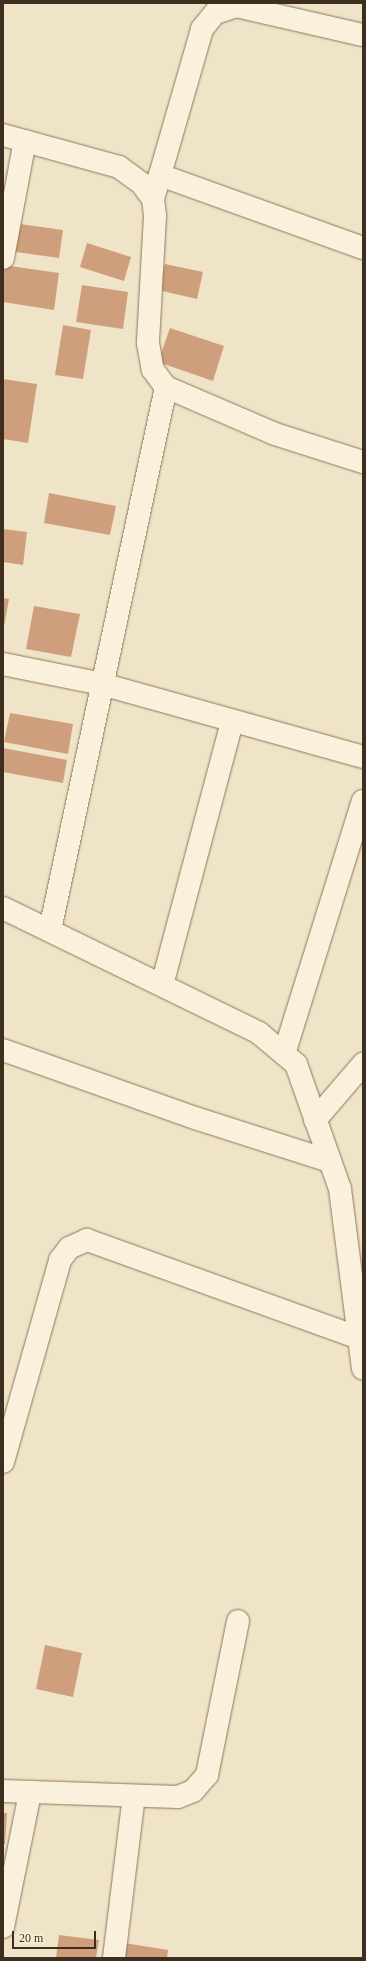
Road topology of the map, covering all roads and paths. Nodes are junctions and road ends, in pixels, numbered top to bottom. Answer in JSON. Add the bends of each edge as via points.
{"nodes":[{"id":1,"x":260,"y":7,"type":"edge"},
{"id":2,"x":363,"y":35,"type":"edge"},
{"id":3,"x":3,"y":135,"type":"edge"},
{"id":4,"x":25,"y":141,"type":"junction"},
{"id":5,"x":160,"y":175,"type":"junction"},
{"id":6,"x":153,"y":198,"type":"junction"},
{"id":7,"x":6,"y":220,"type":"edge"},
{"id":8,"x":363,"y":248,"type":"edge"},
{"id":9,"x":3,"y":258,"type":"edge"},
{"id":10,"x":166,"y":387,"type":"junction"},
{"id":11,"x":363,"y":462,"type":"edge"},
{"id":12,"x":3,"y":664,"type":"edge"},
{"id":13,"x":102,"y":684,"type":"junction"},
{"id":14,"x":232,"y":721,"type":"junction"},
{"id":15,"x":363,"y":757,"type":"edge"},
{"id":16,"x":363,"y":801,"type":"edge"},
{"id":17,"x":3,"y":908,"type":"edge"},
{"id":18,"x":50,"y":930,"type":"junction"},
{"id":19,"x":162,"y":985,"type":"junction"},
{"id":20,"x":3,"y":1050,"type":"edge"},
{"id":21,"x":284,"y":1054,"type":"junction"},
{"id":22,"x":363,"y":1064,"type":"edge"},
{"id":23,"x":315,"y":1120,"type":"junction"},
{"id":24,"x":330,"y":1161,"type":"junction"},
{"id":25,"x":359,"y":1338,"type":"junction"},
{"id":26,"x":363,"y":1369,"type":"edge"},
{"id":27,"x":5,"y":1449,"type":"edge"},
{"id":28,"x":238,"y":1621,"type":"dead end"},
{"id":29,"x":3,"y":1791,"type":"edge"},
{"id":30,"x":30,"y":1793,"type":"junction"},
{"id":31,"x":134,"y":1796,"type":"junction"},
{"id":32,"x":3,"y":1927,"type":"edge"},
{"id":33,"x":114,"y":1958,"type":"edge"}],
"edges":[{"from":1,"to":2,"type":"street"},
{"from":1,"to":5,"type":"street","via":[[236,6],[215,13],[202,29]]},
{"from":3,"to":4,"type":"street"},
{"from":4,"to":6,"type":"street","via":[[119,167],[141,183]]},
{"from":4,"to":7,"type":"street"},
{"from":5,"to":6,"type":"street"},
{"from":5,"to":8,"type":"street"},
{"from":6,"to":10,"type":"street","via":[[155,216],[148,343],[153,370]]},
{"from":7,"to":9,"type":"street"},
{"from":10,"to":11,"type":"street","via":[[274,434]]},
{"from":10,"to":13,"type":"street"},
{"from":12,"to":13,"type":"street"},
{"from":13,"to":14,"type":"street"},
{"from":13,"to":18,"type":"street"},
{"from":14,"to":15,"type":"street"},
{"from":14,"to":19,"type":"street"},
{"from":16,"to":21,"type":"street"},
{"from":17,"to":18,"type":"street"},
{"from":18,"to":19,"type":"street"},
{"from":19,"to":21,"type":"street","via":[[260,1033]]},
{"from":20,"to":24,"type":"street","via":[[194,1118]]},
{"from":21,"to":23,"type":"street","via":[[296,1064]]},
{"from":22,"to":23,"type":"street"},
{"from":23,"to":24,"type":"street"},
{"from":24,"to":25,"type":"street","via":[[340,1189]]},
{"from":25,"to":26,"type":"street"},
{"from":25,"to":27,"type":"street","via":[[87,1240],[69,1248],[60,1260]]},
{"from":28,"to":31,"type":"street","via":[[207,1775],[193,1791],[178,1797]]},
{"from":29,"to":30,"type":"street"},
{"from":30,"to":31,"type":"street"},
{"from":30,"to":32,"type":"street"},
{"from":31,"to":33,"type":"street"}]}
